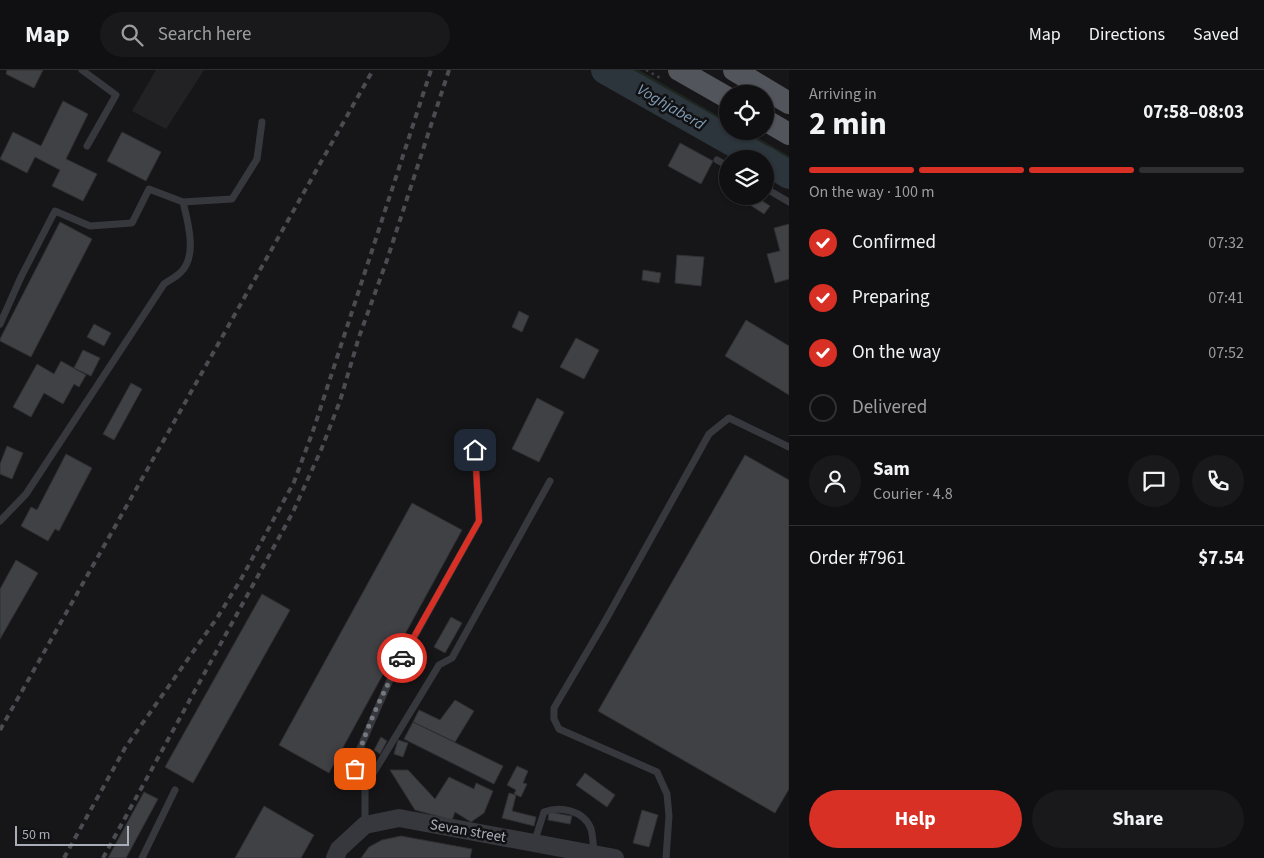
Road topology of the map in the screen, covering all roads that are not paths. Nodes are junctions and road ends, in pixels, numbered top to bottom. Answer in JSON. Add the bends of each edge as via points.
{"nodes":[{"id":1,"x":82,"y":70,"type":"edge"},
{"id":2,"x":679,"y":70,"type":"edge"},
{"id":3,"x":734,"y":70,"type":"edge"},
{"id":4,"x":719,"y":93,"type":"edge"},
{"id":5,"x":789,"y":103,"type":"edge"},
{"id":6,"x":262,"y":122,"type":"dead end"},
{"id":7,"x":774,"y":125,"type":"edge"},
{"id":8,"x":789,"y":134,"type":"edge"},
{"id":9,"x":87,"y":146,"type":"dead end"},
{"id":10,"x":774,"y":193,"type":"edge"},
{"id":11,"x":183,"y":202,"type":"junction"},
{"id":12,"x":789,"y":202,"type":"edge"},
{"id":13,"x":0,"y":324,"type":"edge"},
{"id":14,"x":789,"y":447,"type":"edge"},
{"id":15,"x":475,"y":450,"type":"dead end"},
{"id":16,"x":550,"y":481,"type":"dead end"},
{"id":17,"x":0,"y":521,"type":"edge"},
{"id":18,"x":366,"y":787,"type":"junction"},
{"id":19,"x":175,"y":790,"type":"dead end"},
{"id":20,"x":365,"y":825,"type":"junction"},
{"id":21,"x":534,"y":843,"type":"junction"},
{"id":22,"x":594,"y":854,"type":"junction"},
{"id":23,"x":142,"y":858,"type":"edge"},
{"id":24,"x":334,"y":858,"type":"edge"},
{"id":25,"x":615,"y":858,"type":"edge"},
{"id":26,"x":666,"y":858,"type":"edge"}],
"edges":[{"from":1,"to":9,"type":"lane","via":[[116,95]]},
{"from":2,"to":4,"type":"main road"},
{"from":3,"to":5,"type":"main road"},
{"from":6,"to":11,"type":"lane","via":[[258,159],[232,199]]},
{"from":7,"to":8,"type":"main road"},
{"from":10,"to":12,"type":"lane"},
{"from":11,"to":13,"type":"lane","via":[[150,189],[132,223],[90,226],[55,210]]},
{"from":11,"to":17,"type":"lane","via":[[190,232],[190,254],[182,272],[164,284],[26,494]]},
{"from":14,"to":26,"type":"lane","via":[[729,418],[710,434],[554,708],[554,719],[559,729],[657,772],[667,794]]},
{"from":15,"to":18,"type":"lane","via":[[479,521],[389,682],[358,753],[355,769]]},
{"from":16,"to":18,"type":"lane","via":[[452,658],[439,665]]},
{"from":18,"to":20,"type":"lane"},
{"from":19,"to":23,"type":"lane"},
{"from":20,"to":21,"type":"street","name":"Sevan street","via":[[399,818]]},
{"from":20,"to":24,"type":"street"},
{"from":21,"to":22,"type":"street","name":"Sevan street"},
{"from":21,"to":22,"type":"lane","via":[[544,812],[559,808],[571,810],[591,829]]},
{"from":22,"to":25,"type":"street","name":"Sevan street"}]}
